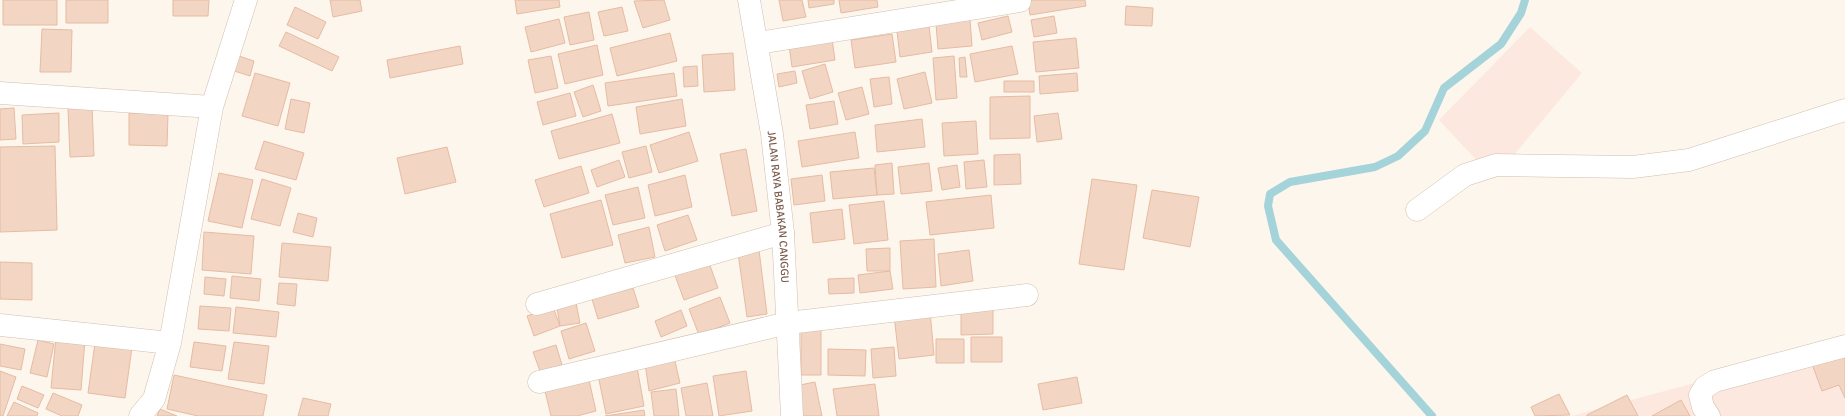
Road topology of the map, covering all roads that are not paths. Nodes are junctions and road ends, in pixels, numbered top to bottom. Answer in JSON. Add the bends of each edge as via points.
{"nodes":[{"id":1,"x":246,"y":0,"type":"edge"},
{"id":2,"x":749,"y":0,"type":"edge"},
{"id":3,"x":1020,"y":1,"type":"dead end"},
{"id":4,"x":758,"y":43,"type":"junction"},
{"id":5,"x":0,"y":93,"type":"edge"},
{"id":6,"x":212,"y":107,"type":"junction"},
{"id":7,"x":1845,"y":110,"type":"edge"},
{"id":8,"x":1417,"y":210,"type":"dead end"},
{"id":9,"x":784,"y":233,"type":"junction"},
{"id":10,"x":1027,"y":295,"type":"dead end"},
{"id":11,"x":537,"y":304,"type":"dead end"},
{"id":12,"x":788,"y":323,"type":"junction"},
{"id":13,"x":0,"y":325,"type":"edge"},
{"id":14,"x":170,"y":343,"type":"junction"},
{"id":15,"x":1845,"y":346,"type":"edge"},
{"id":16,"x":539,"y":382,"type":"dead end"},
{"id":17,"x":140,"y":416,"type":"edge"},
{"id":18,"x":792,"y":416,"type":"edge"},
{"id":19,"x":1709,"y":416,"type":"edge"}],
"edges":[{"from":1,"to":6,"type":"street"},
{"from":2,"to":4,"type":"street","name":"JALAN RAYA BABAKAN CANGGU"},
{"from":3,"to":4,"type":"street"},
{"from":4,"to":9,"type":"street","name":"JALAN RAYA BABAKAN CANGGU"},
{"from":5,"to":6,"type":"street"},
{"from":6,"to":14,"type":"street"},
{"from":7,"to":8,"type":"street","via":[[1689,160],[1633,166],[1496,165],[1465,175]]},
{"from":9,"to":11,"type":"street"},
{"from":9,"to":12,"type":"street","name":"JALAN RAYA BABAKAN CANGGU"},
{"from":10,"to":12,"type":"street"},
{"from":12,"to":16,"type":"street"},
{"from":12,"to":18,"type":"street","name":"JALAN RAYA BABAKAN CANGGU"},
{"from":13,"to":14,"type":"street"},
{"from":14,"to":17,"type":"street","via":[[154,399]]},
{"from":15,"to":19,"type":"street","via":[[1715,381],[1705,387],[1700,395]]}]}
